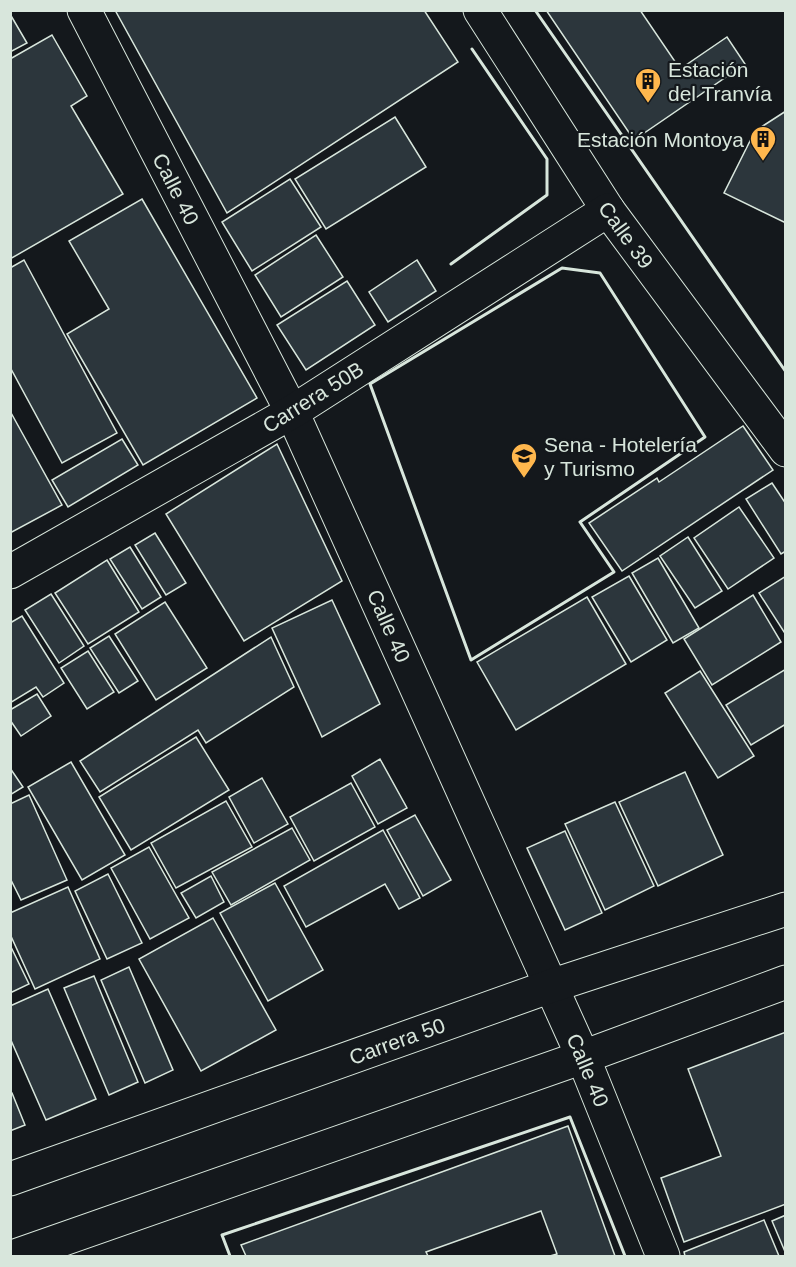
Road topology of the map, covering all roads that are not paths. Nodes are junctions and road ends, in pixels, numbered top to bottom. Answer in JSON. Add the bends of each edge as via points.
{"nodes":[{"id":1,"x":84,"y":10,"type":"edge"},
{"id":2,"x":480,"y":10,"type":"edge"},
{"id":3,"x":608,"y":210,"type":"junction"},
{"id":4,"x":292,"y":412,"type":"junction"},
{"id":5,"x":786,"y":450,"type":"edge"},
{"id":6,"x":10,"y":572,"type":"edge"},
{"id":7,"x":786,"y":909,"type":"edge"},
{"id":8,"x":786,"y":982,"type":"edge"},
{"id":9,"x":551,"y":986,"type":"junction"},
{"id":10,"x":583,"y":1057,"type":"junction"},
{"id":11,"x":10,"y":1179,"type":"edge"},
{"id":12,"x":15,"y":1257,"type":"edge"},
{"id":13,"x":663,"y":1257,"type":"edge"}],
"edges":[{"from":1,"to":4,"type":"street","name":"Calle 40"},
{"from":2,"to":3,"type":"street","name":"Calle 39"},
{"from":3,"to":4,"type":"street","name":"Carrera 50B"},
{"from":3,"to":5,"type":"street","name":"Calle 39"},
{"from":4,"to":6,"type":"street","name":"Carrera 50B"},
{"from":4,"to":9,"type":"street","name":"Calle 40"},
{"from":7,"to":9,"type":"street","name":"Carrera 50"},
{"from":8,"to":10,"type":"street"},
{"from":9,"to":10,"type":"street","name":"Calle 40"},
{"from":9,"to":11,"type":"street","name":"Carrera 50"},
{"from":10,"to":12,"type":"street"},
{"from":10,"to":13,"type":"street","name":"Calle 40"}]}
